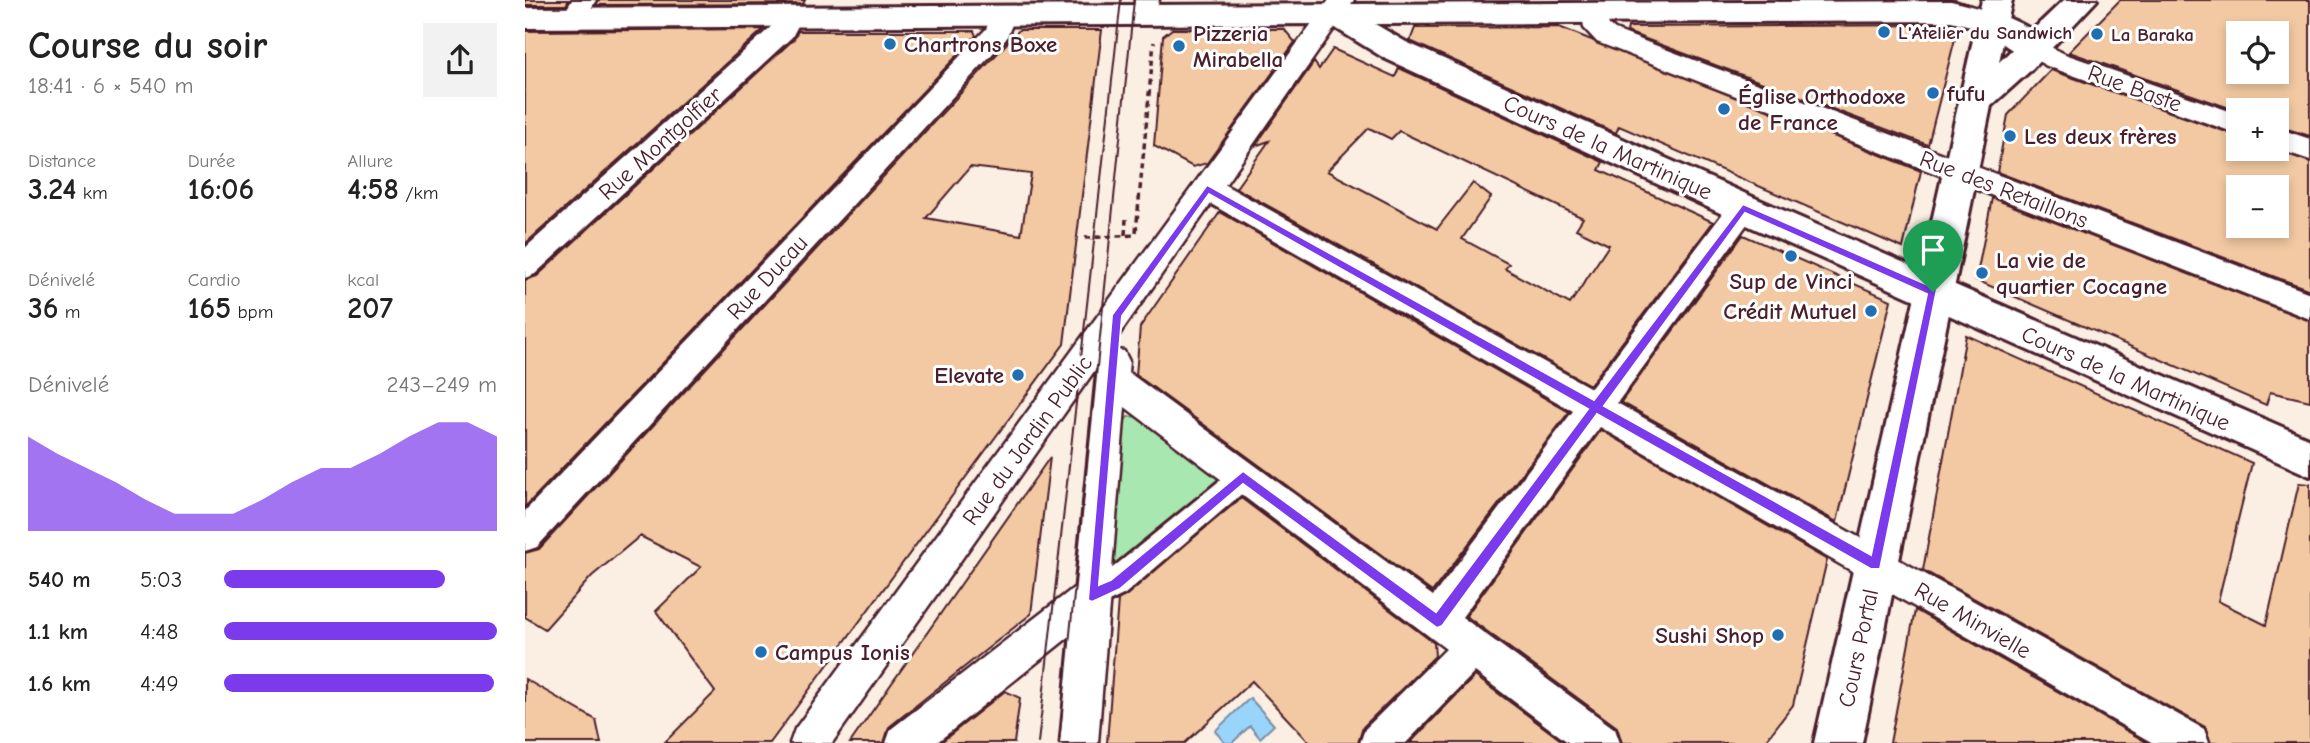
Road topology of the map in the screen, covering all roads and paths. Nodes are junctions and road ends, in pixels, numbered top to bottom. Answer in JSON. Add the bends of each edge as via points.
{"nodes":[{"id":1,"x":2081,"y":0,"type":"edge"},
{"id":2,"x":1338,"y":6,"type":"edge"},
{"id":3,"x":1681,"y":6,"type":"edge"},
{"id":4,"x":579,"y":9,"type":"edge"},
{"id":5,"x":1994,"y":11,"type":"edge"},
{"id":6,"x":1594,"y":12,"type":"junction"},
{"id":7,"x":1004,"y":15,"type":"junction"},
{"id":8,"x":1149,"y":15,"type":"edge"},
{"id":9,"x":791,"y":16,"type":"junction"},
{"id":10,"x":525,"y":18,"type":"edge"},
{"id":11,"x":2033,"y":48,"type":"junction"},
{"id":12,"x":1974,"y":102,"type":"junction"},
{"id":13,"x":2226,"y":120,"type":"edge"},
{"id":14,"x":2289,"y":142,"type":"edge"},
{"id":15,"x":2310,"y":150,"type":"edge"},
{"id":16,"x":1959,"y":172,"type":"junction"},
{"id":17,"x":1207,"y":188,"type":"junction"},
{"id":18,"x":1743,"y":208,"type":"junction"},
{"id":19,"x":1126,"y":219,"type":"dead end"},
{"id":20,"x":1125,"y":235,"type":"junction"},
{"id":21,"x":1136,"y":235,"type":"junction"},
{"id":22,"x":1085,"y":238,"type":"dead end"},
{"id":23,"x":525,"y":266,"type":"edge"},
{"id":24,"x":1144,"y":277,"type":"junction"},
{"id":25,"x":1933,"y":292,"type":"junction"},
{"id":26,"x":2310,"y":306,"type":"edge"},
{"id":27,"x":1117,"y":315,"type":"junction"},
{"id":28,"x":1111,"y":378,"type":"junction"},
{"id":29,"x":1596,"y":407,"type":"junction"},
{"id":30,"x":2310,"y":458,"type":"edge"},
{"id":31,"x":1243,"y":477,"type":"junction"},
{"id":32,"x":525,"y":535,"type":"edge"},
{"id":33,"x":1876,"y":565,"type":"junction"},
{"id":34,"x":1092,"y":596,"type":"junction"},
{"id":35,"x":1437,"y":621,"type":"junction"},
{"id":36,"x":1473,"y":648,"type":"junction"},
{"id":37,"x":809,"y":743,"type":"edge"},
{"id":38,"x":905,"y":743,"type":"edge"},
{"id":39,"x":1079,"y":743,"type":"edge"},
{"id":40,"x":1380,"y":743,"type":"edge"},
{"id":41,"x":1601,"y":743,"type":"edge"},
{"id":42,"x":1838,"y":743,"type":"edge"},
{"id":43,"x":2190,"y":743,"type":"edge"}],
"edges":[{"from":1,"to":11,"type":"street"},
{"from":2,"to":6,"type":"street"},
{"from":2,"to":8,"type":"street"},
{"from":2,"to":17,"type":"street","name":"Rue du Jardin Public"},
{"from":2,"to":18,"type":"street","name":"Cours de la Martinique","via":[[1395,50]]},
{"from":3,"to":5,"type":"street"},
{"from":3,"to":6,"type":"street"},
{"from":4,"to":9,"type":"street"},
{"from":4,"to":10,"type":"street"},
{"from":5,"to":11,"type":"street"},
{"from":5,"to":12,"type":"street","name":"Cours Portal"},
{"from":6,"to":16,"type":"street","name":"Rue des Retaillons","via":[[1597,28],[1606,36]]},
{"from":7,"to":8,"type":"street"},
{"from":7,"to":9,"type":"street"},
{"from":7,"to":32,"type":"street","name":"Rue Ducau","via":[[997,33]]},
{"from":8,"to":21,"type":"path"},
{"from":9,"to":23,"type":"street","name":"Rue Montgolfier","via":[[783,31]]},
{"from":11,"to":12,"type":"street"},
{"from":11,"to":13,"type":"street","name":"Rue Baste"},
{"from":12,"to":16,"type":"street","name":"Cours Portal"},
{"from":14,"to":15,"type":"street"},
{"from":16,"to":25,"type":"street","name":"Cours Portal"},
{"from":16,"to":26,"type":"street","name":"Rue des Retaillons"},
{"from":17,"to":24,"type":"street","name":"Rue du Jardin Public"},
{"from":17,"to":29,"type":"street","name":"Rue Minvielle"},
{"from":18,"to":25,"type":"street","name":"Cours de la Martinique"},
{"from":18,"to":29,"type":"street"},
{"from":19,"to":20,"type":"path"},
{"from":20,"to":21,"type":"path"},
{"from":20,"to":22,"type":"path"},
{"from":21,"to":24,"type":"path","via":[[1132,272]]},
{"from":24,"to":27,"type":"street","name":"Rue du Jardin Public"},
{"from":25,"to":30,"type":"street","name":"Cours de la Martinique"},
{"from":25,"to":33,"type":"street","name":"Cours Portal"},
{"from":27,"to":28,"type":"street"},
{"from":27,"to":37,"type":"street","name":"Rue du Jardin Public"},
{"from":28,"to":31,"type":"street"},
{"from":28,"to":34,"type":"street"},
{"from":29,"to":33,"type":"street","name":"Rue Minvielle"},
{"from":29,"to":35,"type":"street"},
{"from":31,"to":34,"type":"street","via":[[1115,584]]},
{"from":31,"to":35,"type":"street"},
{"from":33,"to":42,"type":"street","name":"Cours Portal"},
{"from":33,"to":43,"type":"street","name":"Rue Minvielle"},
{"from":34,"to":38,"type":"street"},
{"from":34,"to":39,"type":"street"},
{"from":35,"to":36,"type":"street"},
{"from":36,"to":40,"type":"street"},
{"from":36,"to":41,"type":"street"}]}
